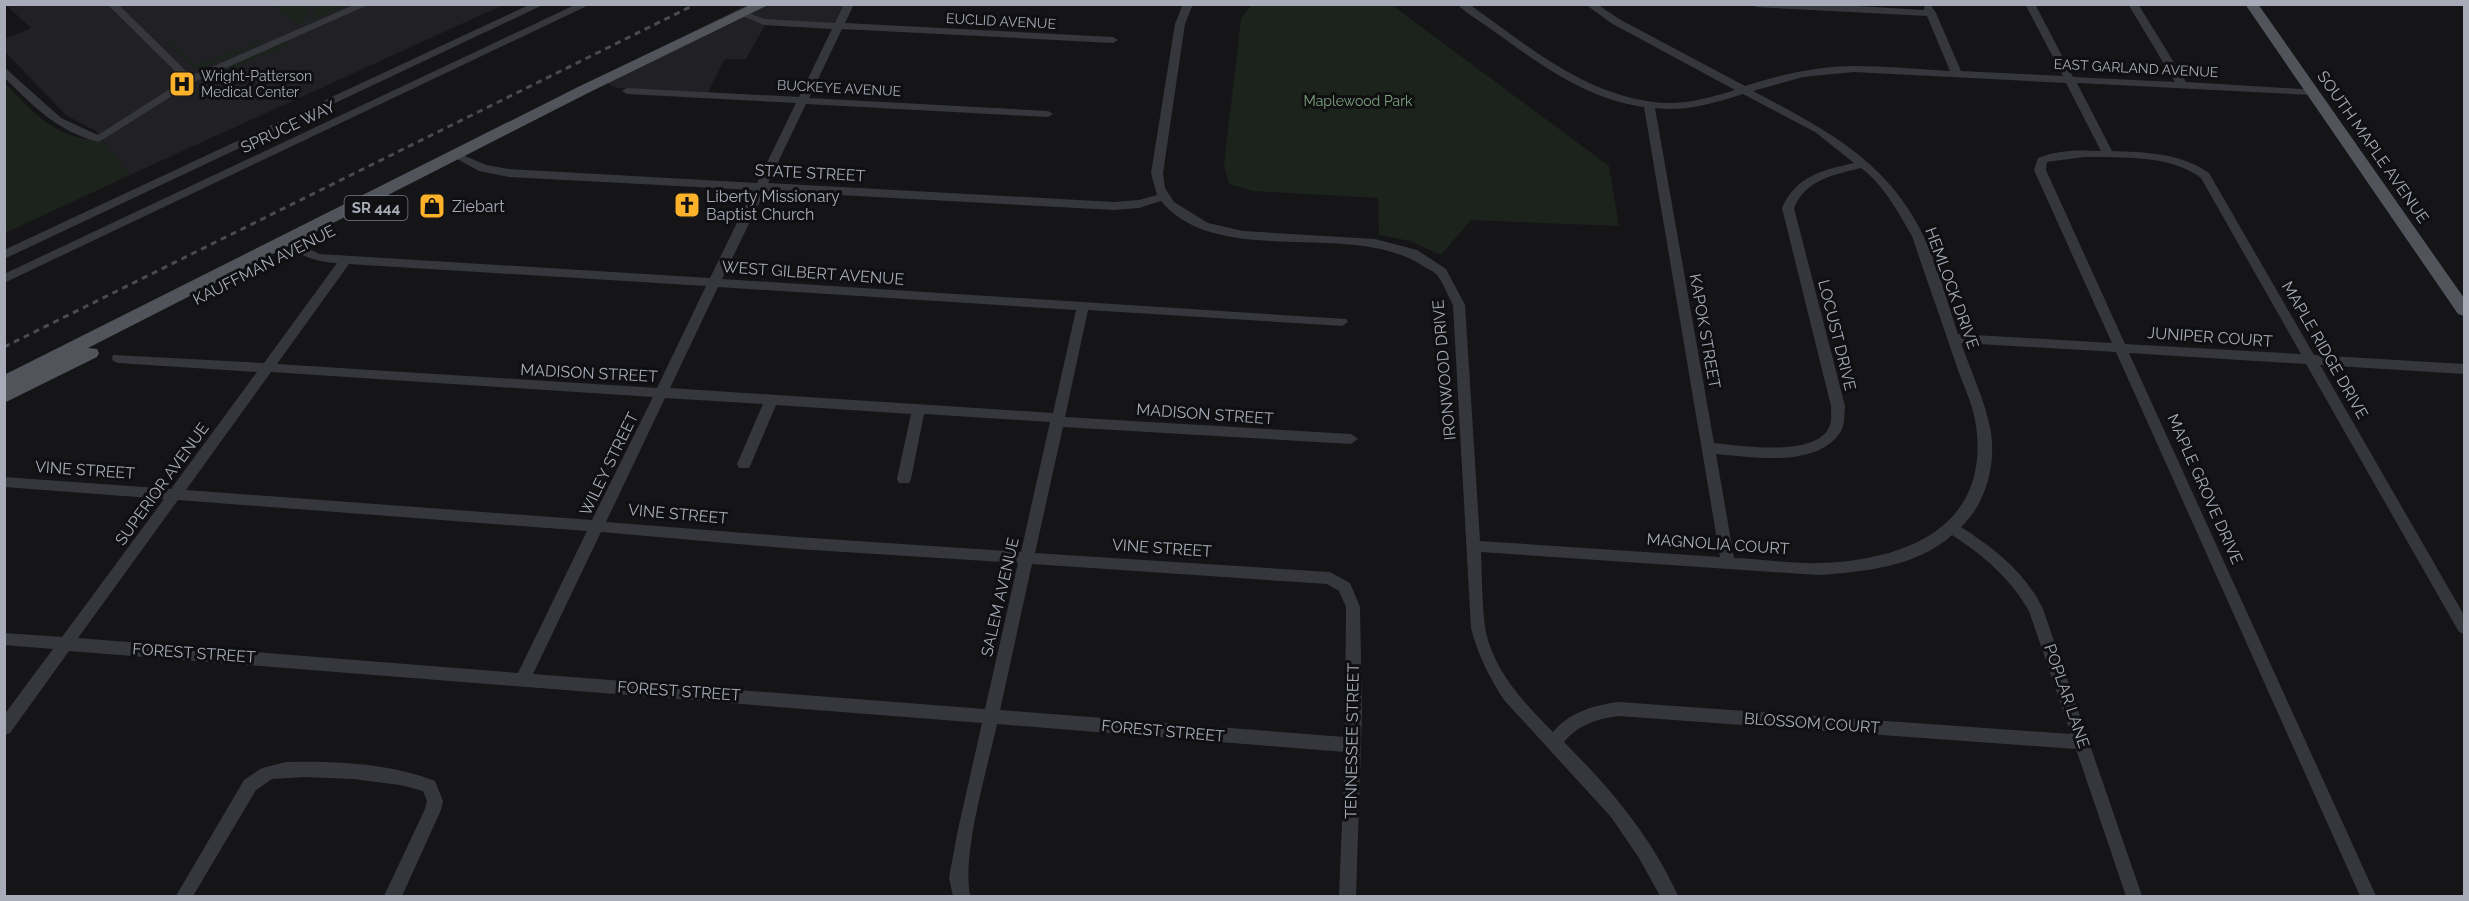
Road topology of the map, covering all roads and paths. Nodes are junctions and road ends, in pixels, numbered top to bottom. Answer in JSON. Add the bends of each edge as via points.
{"nodes":[{"id":1,"x":111,"y":4,"type":"edge"},
{"id":2,"x":365,"y":4,"type":"edge"},
{"id":3,"x":540,"y":4,"type":"edge"},
{"id":4,"x":586,"y":4,"type":"edge"},
{"id":5,"x":764,"y":4,"type":"edge"},
{"id":6,"x":849,"y":4,"type":"edge"},
{"id":7,"x":1188,"y":4,"type":"edge"},
{"id":8,"x":1461,"y":4,"type":"edge"},
{"id":9,"x":1590,"y":4,"type":"edge"},
{"id":10,"x":1756,"y":4,"type":"edge"},
{"id":11,"x":2030,"y":4,"type":"edge"},
{"id":12,"x":2133,"y":4,"type":"edge"},
{"id":13,"x":2251,"y":4,"type":"edge"},
{"id":14,"x":1824,"y":7,"type":"edge"},
{"id":15,"x":1929,"y":9,"type":"edge"},
{"id":16,"x":745,"y":15,"type":"junction"},
{"id":17,"x":839,"y":26,"type":"junction"},
{"id":18,"x":1113,"y":40,"type":"dead end"},
{"id":19,"x":4,"y":70,"type":"edge"},
{"id":20,"x":1957,"y":74,"type":"junction"},
{"id":21,"x":2069,"y":79,"type":"junction"},
{"id":22,"x":190,"y":80,"type":"junction"},
{"id":23,"x":2182,"y":85,"type":"junction"},
{"id":24,"x":1746,"y":90,"type":"junction"},
{"id":25,"x":627,"y":91,"type":"dead end"},
{"id":26,"x":2313,"y":92,"type":"junction"},
{"id":27,"x":802,"y":101,"type":"junction"},
{"id":28,"x":1649,"y":105,"type":"junction"},
{"id":29,"x":1048,"y":114,"type":"dead end"},
{"id":30,"x":2109,"y":155,"type":"junction"},
{"id":31,"x":462,"y":158,"type":"junction"},
{"id":32,"x":1865,"y":164,"type":"junction"},
{"id":33,"x":761,"y":187,"type":"junction"},
{"id":34,"x":1164,"y":197,"type":"junction"},
{"id":35,"x":292,"y":244,"type":"junction"},
{"id":36,"x":4,"y":255,"type":"edge"},
{"id":37,"x":346,"y":260,"type":"junction"},
{"id":38,"x":4,"y":279,"type":"edge"},
{"id":39,"x":715,"y":283,"type":"junction"},
{"id":40,"x":1083,"y":306,"type":"junction"},
{"id":41,"x":2464,"y":310,"type":"edge"},
{"id":42,"x":1342,"y":322,"type":"dead end"},
{"id":43,"x":1953,"y":338,"type":"junction"},
{"id":44,"x":2121,"y":348,"type":"junction"},
{"id":45,"x":118,"y":358,"type":"dead end"},
{"id":46,"x":2312,"y":360,"type":"junction"},
{"id":47,"x":268,"y":369,"type":"junction"},
{"id":48,"x":2464,"y":369,"type":"edge"},
{"id":49,"x":4,"y":383,"type":"edge"},
{"id":50,"x":661,"y":394,"type":"junction"},
{"id":51,"x":4,"y":398,"type":"edge"},
{"id":52,"x":771,"y":400,"type":"junction"},
{"id":53,"x":918,"y":410,"type":"junction"},
{"id":54,"x":1058,"y":420,"type":"junction"},
{"id":55,"x":1351,"y":439,"type":"dead end"},
{"id":56,"x":1708,"y":448,"type":"junction"},
{"id":57,"x":744,"y":464,"type":"dead end"},
{"id":58,"x":904,"y":479,"type":"dead end"},
{"id":59,"x":4,"y":482,"type":"edge"},
{"id":60,"x":176,"y":495,"type":"junction"},
{"id":61,"x":598,"y":525,"type":"junction"},
{"id":62,"x":1952,"y":528,"type":"junction"},
{"id":63,"x":1472,"y":546,"type":"junction"},
{"id":64,"x":1028,"y":556,"type":"junction"},
{"id":65,"x":1728,"y":563,"type":"junction"},
{"id":66,"x":1346,"y":588,"type":"joint"},
{"id":67,"x":2464,"y":628,"type":"edge"},
{"id":68,"x":4,"y":639,"type":"edge"},
{"id":69,"x":65,"y":645,"type":"junction"},
{"id":70,"x":523,"y":679,"type":"junction"},
{"id":71,"x":991,"y":717,"type":"junction"},
{"id":72,"x":4,"y":728,"type":"edge"},
{"id":73,"x":2082,"y":742,"type":"junction"},
{"id":74,"x":1554,"y":743,"type":"junction"},
{"id":75,"x":1353,"y":745,"type":"junction"},
{"id":76,"x":184,"y":897,"type":"edge"},
{"id":77,"x":393,"y":897,"type":"edge"},
{"id":78,"x":961,"y":897,"type":"edge"},
{"id":79,"x":1348,"y":897,"type":"edge"},
{"id":80,"x":1669,"y":897,"type":"edge"},
{"id":81,"x":2134,"y":897,"type":"edge"},
{"id":82,"x":2368,"y":897,"type":"edge"}],
"edges":[{"from":1,"to":22,"type":"street"},
{"from":2,"to":22,"type":"street"},
{"from":3,"to":36,"type":"street","name":"SPRUCE WAY"},
{"from":4,"to":38,"type":"street","name":"SPRUCE WAY"},
{"from":5,"to":16,"type":"main road","name":"KAUFFMAN AVENUE","number":"SR 444"},
{"from":6,"to":17,"type":"street","name":"WILEY STREET"},
{"from":7,"to":34,"type":"street","via":[[1180,24],[1156,173]]},
{"from":8,"to":28,"type":"street","name":"EAST GARLAND AVENUE","via":[[1584,86]]},
{"from":9,"to":24,"type":"street","name":"HEMLOCK DRIVE"},
{"from":10,"to":14,"type":"street"},
{"from":11,"to":21,"type":"street"},
{"from":12,"to":23,"type":"street"},
{"from":13,"to":26,"type":"main road","name":"SOUTH MAPLE AVENUE"},
{"from":14,"to":15,"type":"street"},
{"from":15,"to":20,"type":"street"},
{"from":16,"to":17,"type":"street","name":"EUCLID AVENUE","via":[[764,22]]},
{"from":16,"to":31,"type":"main road","name":"KAUFFMAN AVENUE","number":"SR 444","via":[[737,24]]},
{"from":17,"to":18,"type":"street","name":"EUCLID AVENUE"},
{"from":17,"to":27,"type":"street","name":"WILEY STREET"},
{"from":19,"to":22,"type":"street","via":[[53,120],[99,139]]},
{"from":20,"to":21,"type":"street","name":"EAST GARLAND AVENUE"},
{"from":20,"to":24,"type":"street","name":"EAST GARLAND AVENUE","via":[[1835,70],[1794,76]]},
{"from":21,"to":23,"type":"street","name":"EAST GARLAND AVENUE"},
{"from":21,"to":30,"type":"street"},
{"from":23,"to":26,"type":"street","name":"EAST GARLAND AVENUE"},
{"from":24,"to":28,"type":"street","name":"EAST GARLAND AVENUE","via":[[1694,104]]},
{"from":24,"to":32,"type":"street","name":"HEMLOCK DRIVE","via":[[1819,129]]},
{"from":25,"to":27,"type":"street","name":"BUCKEYE AVENUE"},
{"from":26,"to":41,"type":"main road","name":"SOUTH MAPLE AVENUE"},
{"from":27,"to":29,"type":"street","name":"BUCKEYE AVENUE"},
{"from":27,"to":33,"type":"street","name":"WILEY STREET"},
{"from":28,"to":56,"type":"street","name":"KAPOK STREET"},
{"from":30,"to":44,"type":"street","name":"MAPLE GROVE DRIVE","via":[[2052,154],[2042,160],[2040,170]]},
{"from":30,"to":46,"type":"street","name":"MAPLE RIDGE DRIVE","via":[[2171,160],[2205,176]]},
{"from":31,"to":33,"type":"street","name":"STATE STREET","via":[[483,168],[509,173]]},
{"from":31,"to":35,"type":"main road","name":"KAUFFMAN AVENUE","number":"SR 444"},
{"from":32,"to":43,"type":"street","name":"HEMLOCK DRIVE","via":[[1893,195],[1918,236]]},
{"from":32,"to":56,"type":"street","name":"LOCUST DRIVE","via":[[1812,179],[1798,189],[1788,208],[1838,406],[1836,428],[1820,445],[1803,451]]},
{"from":33,"to":34,"type":"street","name":"STATE STREET","via":[[1114,206]]},
{"from":33,"to":39,"type":"street","name":"WILEY STREET"},
{"from":34,"to":63,"type":"street","name":"IRONWOOD DRIVE","via":[[1184,216],[1216,230],[1384,244],[1416,255],[1442,273],[1459,305]]},
{"from":35,"to":37,"type":"street","name":"WEST GILBERT AVENUE","via":[[318,258]]},
{"from":35,"to":49,"type":"main road","name":"KAUFFMAN AVENUE","number":"SR 444"},
{"from":35,"to":51,"type":"main road","name":"KAUFFMAN AVENUE","number":"SR 444"},
{"from":37,"to":39,"type":"street","name":"WEST GILBERT AVENUE"},
{"from":37,"to":47,"type":"street","name":"SUPERIOR AVENUE"},
{"from":39,"to":40,"type":"street","name":"WEST GILBERT AVENUE"},
{"from":39,"to":50,"type":"street","name":"WILEY STREET"},
{"from":40,"to":42,"type":"street","name":"WEST GILBERT AVENUE"},
{"from":40,"to":54,"type":"street","name":"SALEM AVENUE"},
{"from":43,"to":44,"type":"street","name":"JUNIPER COURT"},
{"from":43,"to":62,"type":"street","name":"HEMLOCK DRIVE","via":[[1983,424],[1986,450],[1981,486],[1973,503]]},
{"from":44,"to":46,"type":"street","name":"JUNIPER COURT"},
{"from":44,"to":82,"type":"street","name":"MAPLE GROVE DRIVE"},
{"from":45,"to":47,"type":"street","name":"MADISON STREET"},
{"from":46,"to":48,"type":"street","name":"JUNIPER COURT"},
{"from":46,"to":67,"type":"street","name":"MAPLE RIDGE DRIVE"},
{"from":47,"to":50,"type":"street","name":"MADISON STREET"},
{"from":47,"to":60,"type":"street","name":"SUPERIOR AVENUE"},
{"from":50,"to":52,"type":"street","name":"MADISON STREET"},
{"from":50,"to":61,"type":"street","name":"WILEY STREET"},
{"from":52,"to":53,"type":"street","name":"MADISON STREET"},
{"from":52,"to":57,"type":"street"},
{"from":53,"to":54,"type":"street","name":"MADISON STREET"},
{"from":53,"to":58,"type":"street"},
{"from":54,"to":55,"type":"street","name":"MADISON STREET"},
{"from":54,"to":64,"type":"street","name":"SALEM AVENUE"},
{"from":56,"to":65,"type":"street","name":"KAPOK STREET"},
{"from":59,"to":60,"type":"street","name":"VINE STREET"},
{"from":60,"to":61,"type":"street","name":"VINE STREET"},
{"from":60,"to":69,"type":"street","name":"SUPERIOR AVENUE"},
{"from":61,"to":64,"type":"street","name":"VINE STREET","via":[[797,543]]},
{"from":61,"to":70,"type":"street","name":"WILEY STREET"},
{"from":62,"to":65,"type":"street","name":"MAGNOLIA COURT","via":[[1898,558],[1852,567],[1818,569]]},
{"from":62,"to":73,"type":"street","name":"POPLAR LANE","via":[[1998,560],[2029,596]]},
{"from":63,"to":65,"type":"street","name":"MAGNOLIA COURT"},
{"from":63,"to":74,"type":"street","name":"IRONWOOD DRIVE","via":[[1478,628],[1485,657],[1502,687]]},
{"from":64,"to":66,"type":"street","name":"VINE STREET","via":[[1323,577]]},
{"from":64,"to":71,"type":"street","name":"SALEM AVENUE"},
{"from":66,"to":75,"type":"street","name":"TENNESSEE STREET","via":[[1353,607]]},
{"from":68,"to":69,"type":"street","name":"FOREST STREET"},
{"from":69,"to":70,"type":"street","name":"FOREST STREET"},
{"from":69,"to":72,"type":"street","name":"SUPERIOR AVENUE"},
{"from":70,"to":71,"type":"street","name":"FOREST STREET"},
{"from":71,"to":75,"type":"street","name":"FOREST STREET"},
{"from":71,"to":78,"type":"street","name":"SALEM AVENUE","via":[[965,834],[958,878]]},
{"from":73,"to":74,"type":"street","name":"BLOSSOM COURT","via":[[1619,709],[1581,717]]},
{"from":73,"to":81,"type":"street","name":"POPLAR LANE"},
{"from":74,"to":80,"type":"street","name":"IRONWOOD DRIVE","via":[[1625,822]]},
{"from":75,"to":79,"type":"street","name":"TENNESSEE STREET"},
{"from":76,"to":77,"type":"street","via":[[244,793],[259,778],[285,769],[403,777],[423,783],[433,792],[433,810]]}]}
